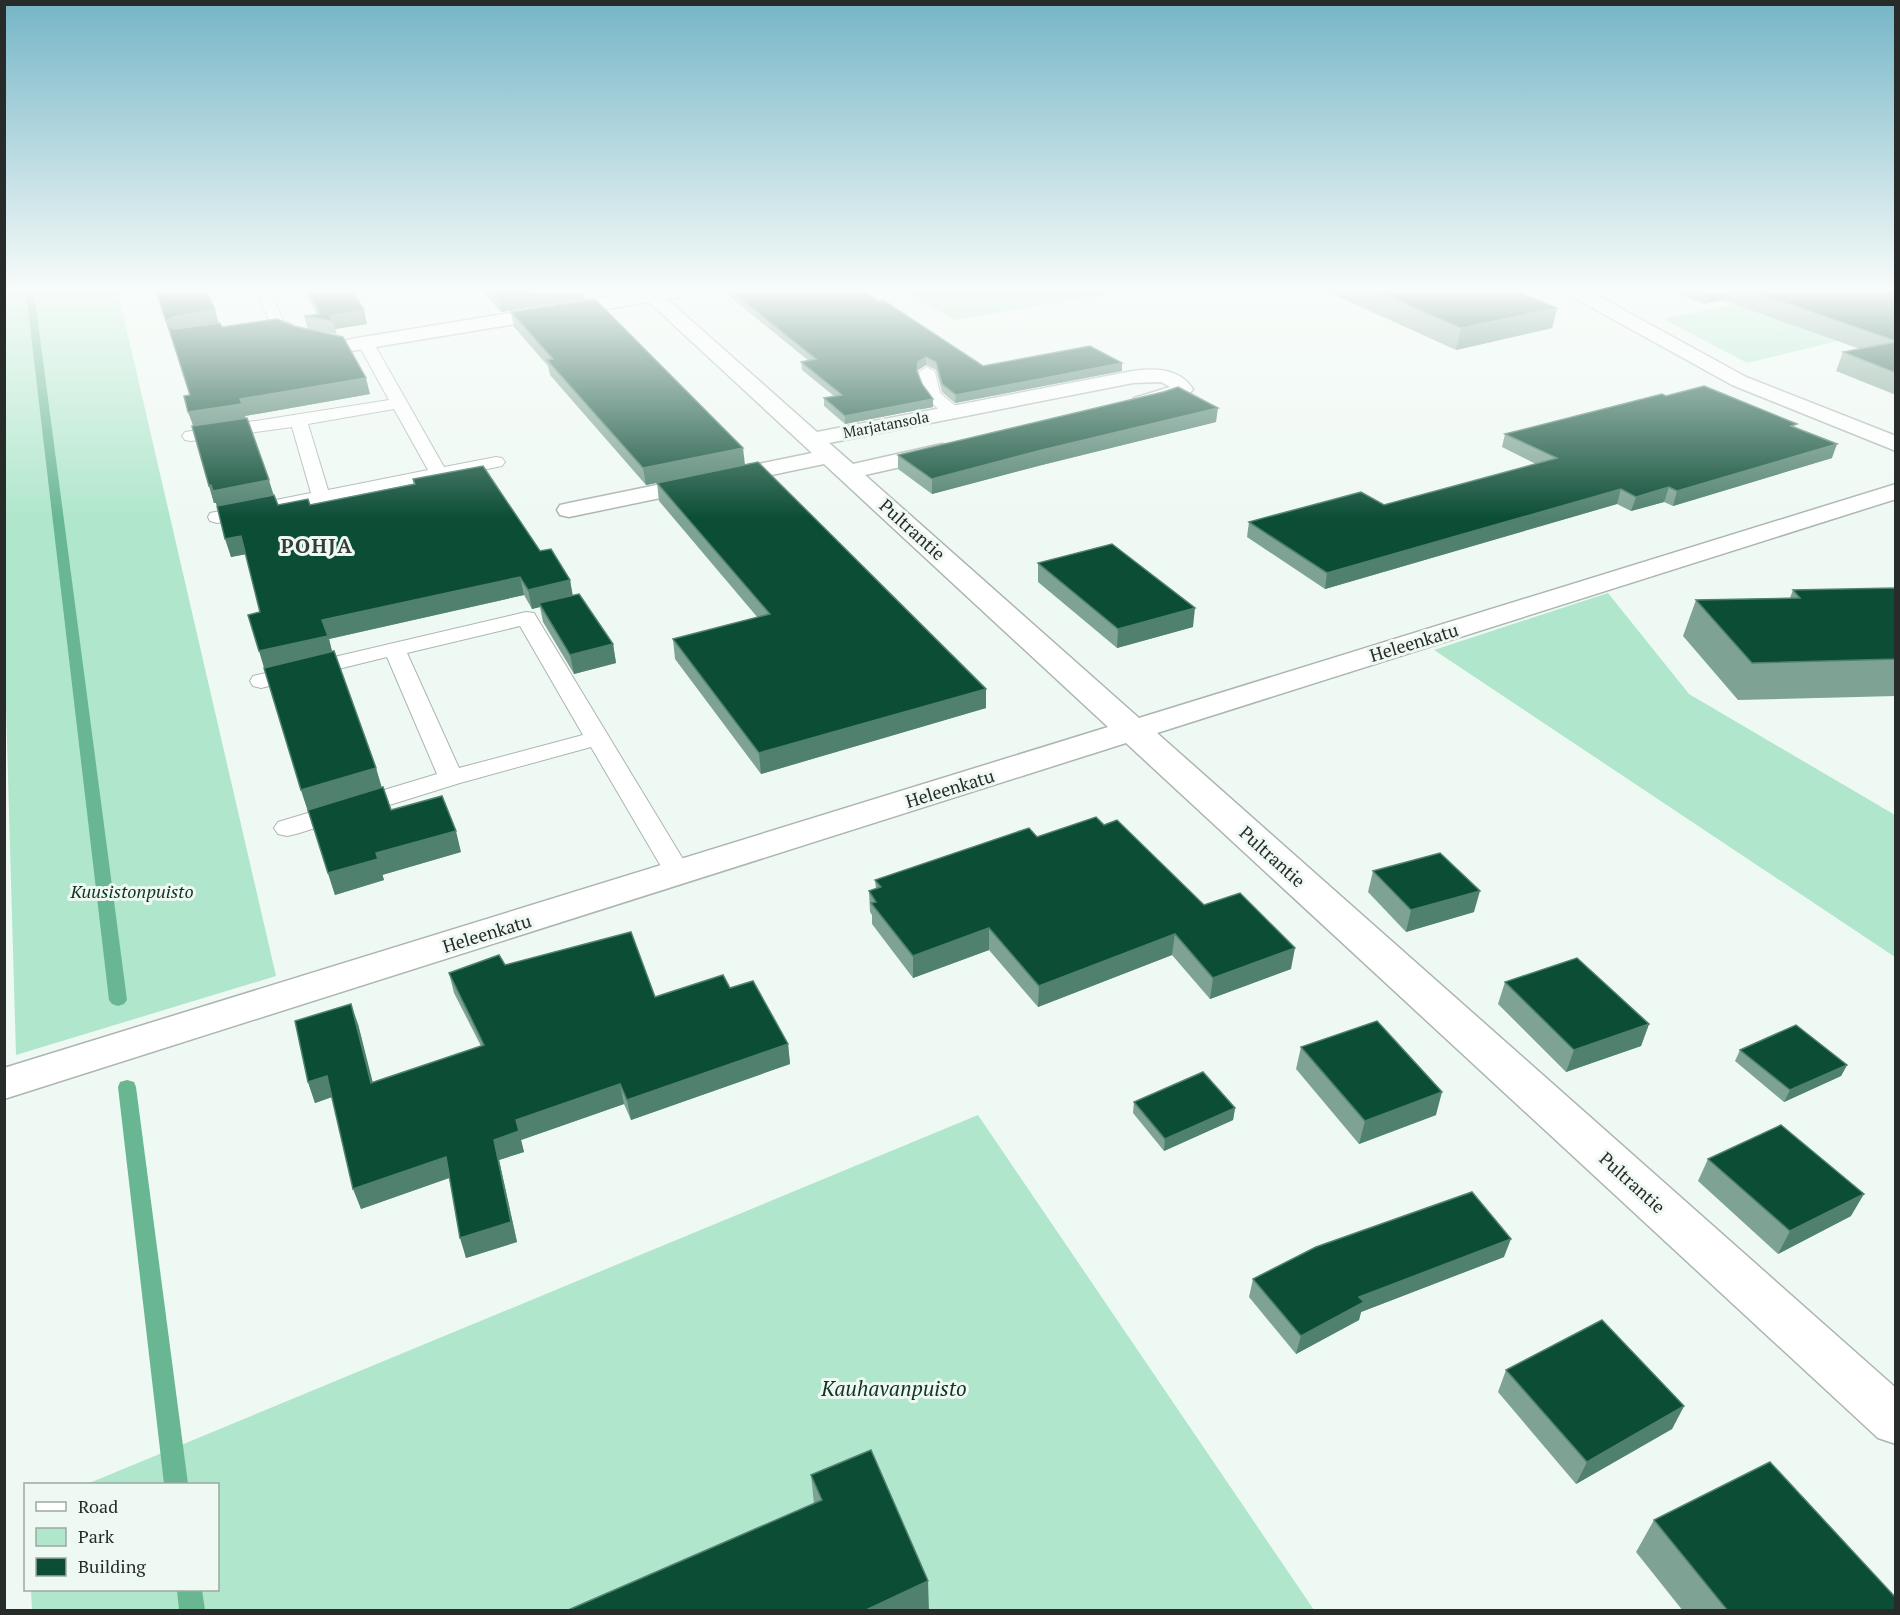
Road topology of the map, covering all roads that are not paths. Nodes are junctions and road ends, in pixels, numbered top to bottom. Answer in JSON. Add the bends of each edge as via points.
{"nodes":[{"id":1,"x":370,"y":367,"type":"edge"},
{"id":2,"x":736,"y":367,"type":"edge"},
{"id":3,"x":1714,"y":367,"type":"edge"},
{"id":4,"x":927,"y":372,"type":"edge"},
{"id":5,"x":399,"y":403,"type":"junction"},
{"id":6,"x":1121,"y":408,"type":"edge"},
{"id":7,"x":952,"y":412,"type":"junction"},
{"id":8,"x":299,"y":420,"type":"junction"},
{"id":9,"x":191,"y":436,"type":"edge"},
{"id":10,"x":1896,"y":444,"type":"edge"},
{"id":11,"x":962,"y":446,"type":"edge"},
{"id":12,"x":829,"y":456,"type":"junction"},
{"id":13,"x":496,"y":462,"type":"dead end"},
{"id":14,"x":439,"y":473,"type":"junction"},
{"id":15,"x":1896,"y":491,"type":"edge"},
{"id":16,"x":321,"y":497,"type":"junction"},
{"id":17,"x":568,"y":510,"type":"dead end"},
{"id":18,"x":217,"y":517,"type":"edge"},
{"id":19,"x":394,"y":649,"type":"junction"},
{"id":20,"x":261,"y":681,"type":"dead end"},
{"id":21,"x":1134,"y":731,"type":"junction"},
{"id":22,"x":598,"y":738,"type":"junction"},
{"id":23,"x":451,"y":778,"type":"junction"},
{"id":24,"x":287,"y":828,"type":"dead end"},
{"id":25,"x":679,"y":874,"type":"junction"},
{"id":26,"x":4,"y":1084,"type":"edge"},
{"id":27,"x":1896,"y":1421,"type":"edge"}],
"edges":[{"from":1,"to":5,"type":"lane"},
{"from":2,"to":12,"type":"street","name":"Pultrantie"},
{"from":3,"to":10,"type":"street"},
{"from":4,"to":7,"type":"lane","via":[[927,387]]},
{"from":5,"to":8,"type":"lane"},
{"from":5,"to":14,"type":"lane"},
{"from":6,"to":7,"type":"street","name":"Marjatansola","via":[[1183,388],[1167,377],[1147,376]]},
{"from":7,"to":12,"type":"street","name":"Marjatansola"},
{"from":8,"to":9,"type":"lane"},
{"from":8,"to":16,"type":"lane"},
{"from":11,"to":12,"type":"street","name":"Marjatansola"},
{"from":12,"to":17,"type":"street","name":"Marjatansola"},
{"from":12,"to":21,"type":"street","name":"Pultrantie"},
{"from":13,"to":14,"type":"lane"},
{"from":14,"to":16,"type":"lane"},
{"from":15,"to":21,"type":"street","name":"Heleenkatu"},
{"from":16,"to":18,"type":"lane"},
{"from":19,"to":20,"type":"lane"},
{"from":19,"to":22,"type":"lane","via":[[536,616]]},
{"from":19,"to":23,"type":"lane"},
{"from":21,"to":25,"type":"street","name":"Heleenkatu"},
{"from":21,"to":27,"type":"street","name":"Pultrantie"},
{"from":22,"to":23,"type":"lane"},
{"from":22,"to":25,"type":"lane"},
{"from":23,"to":24,"type":"lane"},
{"from":25,"to":26,"type":"street","name":"Heleenkatu"}]}
